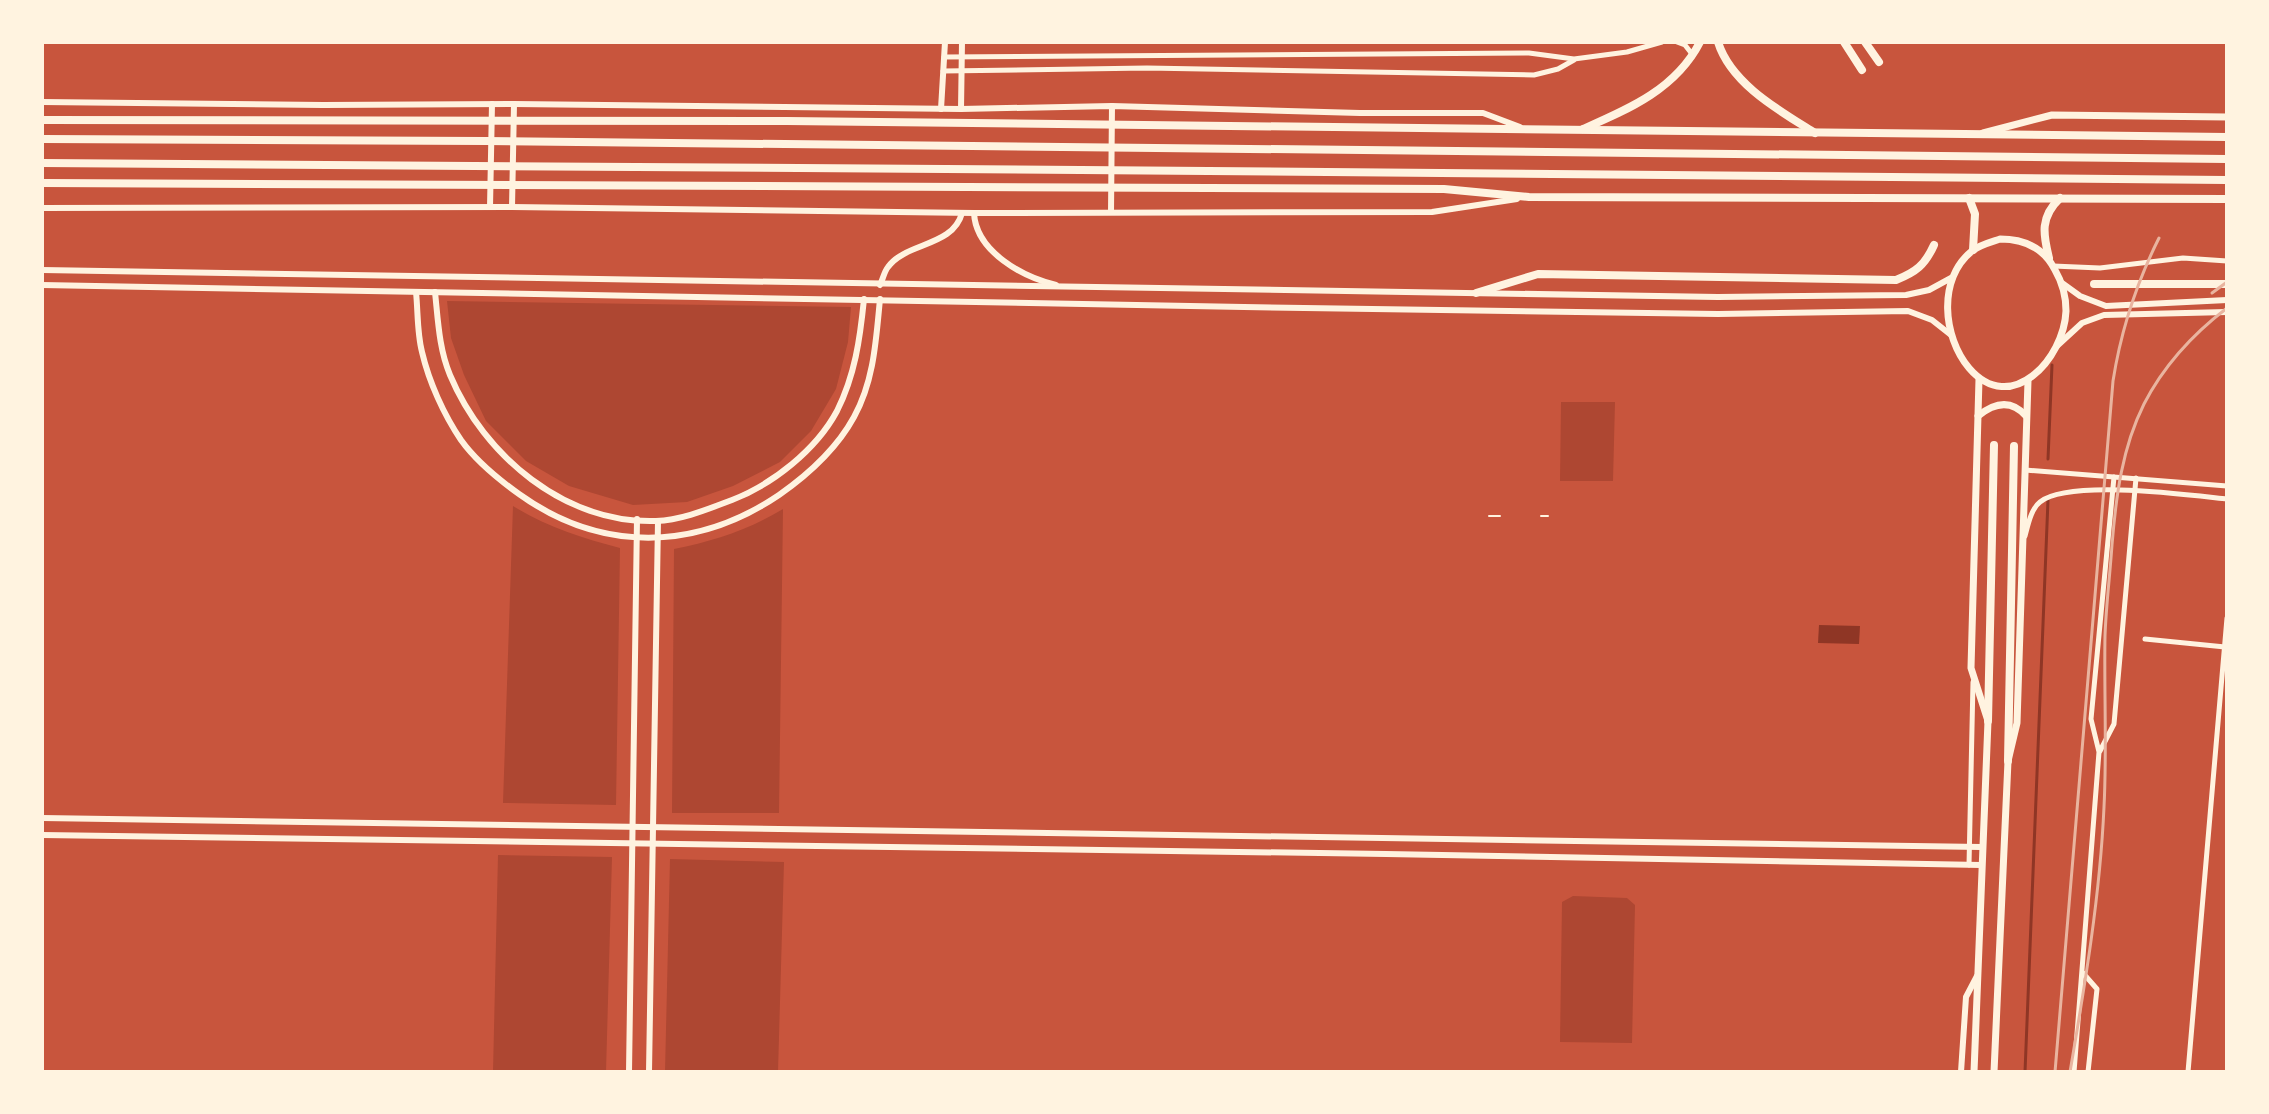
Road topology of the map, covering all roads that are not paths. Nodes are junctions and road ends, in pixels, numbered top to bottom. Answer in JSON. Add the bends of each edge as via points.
{"nodes":[{"id":1,"x":945,"y":42,"type":"edge"},
{"id":2,"x":962,"y":42,"type":"edge"},
{"id":3,"x":1662,"y":42,"type":"edge"},
{"id":4,"x":1677,"y":42,"type":"edge"},
{"id":5,"x":1700,"y":42,"type":"edge"},
{"id":6,"x":1718,"y":42,"type":"edge"},
{"id":7,"x":1844,"y":42,"type":"edge"},
{"id":8,"x":1865,"y":42,"type":"edge"},
{"id":9,"x":1693,"y":54,"type":"junction"},
{"id":10,"x":1230,"y":56,"type":"junction"},
{"id":11,"x":944,"y":57,"type":"junction"},
{"id":12,"x":961,"y":58,"type":"junction"},
{"id":13,"x":1574,"y":59,"type":"junction"},
{"id":14,"x":1879,"y":62,"type":"dead end"},
{"id":15,"x":1229,"y":69,"type":"junction"},
{"id":16,"x":1862,"y":70,"type":"dead end"},
{"id":17,"x":943,"y":71,"type":"junction"},
{"id":18,"x":961,"y":72,"type":"junction"},
{"id":19,"x":42,"y":102,"type":"edge"},
{"id":20,"x":492,"y":104,"type":"junction"},
{"id":21,"x":514,"y":104,"type":"junction"},
{"id":22,"x":1112,"y":106,"type":"junction"},
{"id":23,"x":941,"y":109,"type":"junction"},
{"id":24,"x":961,"y":109,"type":"junction"},
{"id":25,"x":2227,"y":117,"type":"edge"},
{"id":26,"x":42,"y":120,"type":"edge"},
{"id":27,"x":1528,"y":130,"type":"junction"},
{"id":28,"x":1579,"y":131,"type":"junction"},
{"id":29,"x":1816,"y":134,"type":"junction"},
{"id":30,"x":1974,"y":135,"type":"junction"},
{"id":31,"x":2227,"y":137,"type":"edge"},
{"id":32,"x":42,"y":139,"type":"edge"},
{"id":33,"x":2227,"y":159,"type":"edge"},
{"id":34,"x":42,"y":163,"type":"edge"},
{"id":35,"x":2227,"y":180,"type":"edge"},
{"id":36,"x":42,"y":183,"type":"edge"},
{"id":37,"x":1529,"y":197,"type":"junction"},
{"id":38,"x":2060,"y":197,"type":"junction"},
{"id":39,"x":1969,"y":198,"type":"junction"},
{"id":40,"x":2227,"y":199,"type":"edge"},
{"id":41,"x":490,"y":207,"type":"junction"},
{"id":42,"x":512,"y":207,"type":"junction"},
{"id":43,"x":42,"y":208,"type":"edge"},
{"id":44,"x":1111,"y":212,"type":"junction"},
{"id":45,"x":962,"y":213,"type":"junction"},
{"id":46,"x":974,"y":213,"type":"junction"},
{"id":47,"x":1934,"y":245,"type":"dead end"},
{"id":48,"x":1973,"y":250,"type":"junction"},
{"id":49,"x":2227,"y":261,"type":"edge"},
{"id":50,"x":2051,"y":262,"type":"junction"},
{"id":51,"x":42,"y":270,"type":"edge"},
{"id":52,"x":157,"y":272,"type":"junction"},
{"id":53,"x":1951,"y":278,"type":"junction"},
{"id":54,"x":659,"y":281,"type":"junction"},
{"id":55,"x":2062,"y":283,"type":"junction"},
{"id":56,"x":2094,"y":284,"type":"dead end"},
{"id":57,"x":2227,"y":284,"type":"edge"},
{"id":58,"x":42,"y":285,"type":"edge"},
{"id":59,"x":880,"y":285,"type":"junction"},
{"id":60,"x":156,"y":287,"type":"junction"},
{"id":61,"x":1066,"y":288,"type":"junction"},
{"id":62,"x":416,"y":292,"type":"junction"},
{"id":63,"x":435,"y":292,"type":"junction"},
{"id":64,"x":1434,"y":293,"type":"junction"},
{"id":65,"x":1476,"y":293,"type":"junction"},
{"id":66,"x":659,"y":296,"type":"junction"},
{"id":67,"x":1718,"y":297,"type":"junction"},
{"id":68,"x":864,"y":299,"type":"junction"},
{"id":69,"x":880,"y":299,"type":"junction"},
{"id":70,"x":2227,"y":300,"type":"edge"},
{"id":71,"x":1434,"y":308,"type":"junction"},
{"id":72,"x":2227,"y":312,"type":"edge"},
{"id":73,"x":1718,"y":314,"type":"junction"},
{"id":74,"x":1951,"y":335,"type":"junction"},
{"id":75,"x":2055,"y":348,"type":"junction"},
{"id":76,"x":1979,"y":379,"type":"junction"},
{"id":77,"x":2028,"y":381,"type":"junction"},
{"id":78,"x":1978,"y":416,"type":"junction"},
{"id":79,"x":2026,"y":416,"type":"junction"},
{"id":80,"x":1994,"y":445,"type":"dead end"},
{"id":81,"x":2014,"y":446,"type":"dead end"},
{"id":82,"x":2025,"y":470,"type":"junction"},
{"id":83,"x":2114,"y":477,"type":"junction"},
{"id":84,"x":2136,"y":478,"type":"junction"},
{"id":85,"x":2227,"y":486,"type":"edge"},
{"id":86,"x":2113,"y":491,"type":"junction"},
{"id":87,"x":2135,"y":491,"type":"junction"},
{"id":88,"x":2227,"y":499,"type":"edge"},
{"id":89,"x":1489,"y":516,"type":"dead end"},
{"id":90,"x":1500,"y":516,"type":"dead end"},
{"id":91,"x":1541,"y":516,"type":"dead end"},
{"id":92,"x":1548,"y":516,"type":"dead end"},
{"id":93,"x":637,"y":519,"type":"junction"},
{"id":94,"x":658,"y":521,"type":"junction"},
{"id":95,"x":636,"y":538,"type":"junction"},
{"id":96,"x":658,"y":539,"type":"junction"},
{"id":97,"x":2023,"y":542,"type":"junction"},
{"id":98,"x":2227,"y":618,"type":"edge"},
{"id":99,"x":2145,"y":639,"type":"dead end"},
{"id":100,"x":2225,"y":647,"type":"junction"},
{"id":101,"x":1973,"y":675,"type":"junction"},
{"id":102,"x":2225,"y":675,"type":"edge"},
{"id":103,"x":1988,"y":721,"type":"junction"},
{"id":104,"x":2099,"y":752,"type":"junction"},
{"id":105,"x":2008,"y":761,"type":"junction"},
{"id":106,"x":42,"y":818,"type":"edge"},
{"id":107,"x":632,"y":826,"type":"junction"},
{"id":108,"x":653,"y":827,"type":"junction"},
{"id":109,"x":42,"y":835,"type":"edge"},
{"id":110,"x":632,"y":843,"type":"junction"},
{"id":111,"x":653,"y":844,"type":"junction"},
{"id":112,"x":1968,"y":847,"type":"junction"},
{"id":113,"x":1981,"y":847,"type":"junction"},
{"id":114,"x":1969,"y":865,"type":"junction"},
{"id":115,"x":1981,"y":865,"type":"junction"},
{"id":116,"x":2083,"y":972,"type":"junction"},
{"id":117,"x":1977,"y":976,"type":"junction"},
{"id":118,"x":629,"y":1072,"type":"edge"},
{"id":119,"x":649,"y":1072,"type":"edge"},
{"id":120,"x":1961,"y":1072,"type":"edge"},
{"id":121,"x":1974,"y":1072,"type":"edge"},
{"id":122,"x":1994,"y":1072,"type":"edge"},
{"id":123,"x":2074,"y":1072,"type":"edge"},
{"id":124,"x":2088,"y":1072,"type":"edge"},
{"id":125,"x":2188,"y":1072,"type":"edge"}],
"edges":[{"from":1,"to":11,"type":"street"},
{"from":2,"to":12,"type":"street"},
{"from":3,"to":13,"type":"street"},
{"from":4,"to":9,"type":"street"},
{"from":5,"to":9,"type":"highway"},
{"from":6,"to":29,"type":"highway","via":[[1725,59],[1750,87]]},
{"from":7,"to":16,"type":"highway"},
{"from":8,"to":14,"type":"highway"},
{"from":9,"to":28,"type":"highway","via":[[1646,100]]},
{"from":10,"to":12,"type":"street"},
{"from":10,"to":13,"type":"street","via":[[1529,53]]},
{"from":10,"to":15,"type":"street"},
{"from":11,"to":12,"type":"street"},
{"from":11,"to":17,"type":"street"},
{"from":12,"to":18,"type":"street"},
{"from":13,"to":15,"type":"street","via":[[1534,75]]},
{"from":15,"to":18,"type":"street"},
{"from":17,"to":18,"type":"street"},
{"from":17,"to":23,"type":"street"},
{"from":18,"to":24,"type":"street"},
{"from":19,"to":20,"type":"street"},
{"from":20,"to":21,"type":"street"},
{"from":20,"to":41,"type":"street"},
{"from":21,"to":23,"type":"street"},
{"from":21,"to":42,"type":"street"},
{"from":22,"to":24,"type":"street"},
{"from":22,"to":27,"type":"street","via":[[1483,113]]},
{"from":22,"to":44,"type":"street"},
{"from":23,"to":24,"type":"street"},
{"from":25,"to":30,"type":"main road","via":[[2052,115]]},
{"from":26,"to":27,"type":"highway","via":[[787,121]]},
{"from":27,"to":28,"type":"highway"},
{"from":28,"to":29,"type":"highway"},
{"from":29,"to":30,"type":"highway"},
{"from":30,"to":31,"type":"highway"},
{"from":32,"to":33,"type":"highway"},
{"from":34,"to":35,"type":"highway"},
{"from":36,"to":37,"type":"highway","via":[[1444,189]]},
{"from":37,"to":39,"type":"highway"},
{"from":37,"to":44,"type":"street","via":[[1432,212]]},
{"from":38,"to":39,"type":"highway"},
{"from":38,"to":40,"type":"highway"},
{"from":38,"to":50,"type":"highway","via":[[2048,209],[2043,232]]},
{"from":39,"to":48,"type":"highway","via":[[1975,214]]},
{"from":41,"to":42,"type":"street"},
{"from":41,"to":43,"type":"street"},
{"from":42,"to":45,"type":"street"},
{"from":44,"to":46,"type":"street"},
{"from":45,"to":46,"type":"street"},
{"from":45,"to":59,"type":"street","via":[[954,229],[899,257]]},
{"from":46,"to":61,"type":"street","via":[[980,236],[997,254],[1032,279]]},
{"from":47,"to":65,"type":"highway","via":[[1917,271],[1896,280],[1538,274]]},
{"from":48,"to":50,"type":"main road","via":[[2013,239],[2028,242]]},
{"from":48,"to":53,"type":"main road"},
{"from":49,"to":50,"type":"street","via":[[2183,258],[2100,268]]},
{"from":50,"to":55,"type":"main road"},
{"from":51,"to":52,"type":"street"},
{"from":52,"to":54,"type":"street"},
{"from":52,"to":60,"type":"street"},
{"from":53,"to":67,"type":"street","via":[[1906,295]]},
{"from":53,"to":74,"type":"main road"},
{"from":54,"to":59,"type":"street"},
{"from":54,"to":66,"type":"street"},
{"from":55,"to":70,"type":"street","via":[[2106,306]]},
{"from":55,"to":75,"type":"main road","via":[[2066,310]]},
{"from":56,"to":57,"type":"highway"},
{"from":58,"to":60,"type":"street"},
{"from":59,"to":61,"type":"street"},
{"from":60,"to":62,"type":"street"},
{"from":61,"to":64,"type":"street"},
{"from":62,"to":63,"type":"street"},
{"from":62,"to":95,"type":"street","via":[[421,351],[437,397],[462,441],[498,479],[541,510],[591,530]]},
{"from":63,"to":66,"type":"street"},
{"from":63,"to":93,"type":"street","via":[[449,373],[469,415],[501,453],[570,503]]},
{"from":64,"to":65,"type":"street"},
{"from":64,"to":71,"type":"street"},
{"from":65,"to":67,"type":"street"},
{"from":66,"to":68,"type":"street"},
{"from":67,"to":73,"type":"street"},
{"from":68,"to":69,"type":"street"},
{"from":68,"to":94,"type":"street","via":[[849,384],[836,414],[813,443],[788,468],[748,493]]},
{"from":69,"to":71,"type":"street"},
{"from":69,"to":96,"type":"street","via":[[868,384],[830,452],[753,513],[693,535]]},
{"from":71,"to":73,"type":"street"},
{"from":72,"to":75,"type":"street","via":[[2104,315],[2082,323]]},
{"from":73,"to":74,"type":"street","via":[[1908,311]]},
{"from":74,"to":76,"type":"main road"},
{"from":75,"to":77,"type":"main road"},
{"from":76,"to":77,"type":"main road","via":[[2006,388]]},
{"from":76,"to":78,"type":"main road"},
{"from":77,"to":79,"type":"main road"},
{"from":78,"to":79,"type":"main road","via":[[1999,404],[2019,407]]},
{"from":78,"to":101,"type":"main road"},
{"from":79,"to":82,"type":"main road"},
{"from":80,"to":103,"type":"highway"},
{"from":81,"to":105,"type":"highway"},
{"from":82,"to":83,"type":"street"},
{"from":82,"to":97,"type":"main road"},
{"from":83,"to":84,"type":"street"},
{"from":83,"to":86,"type":"street"},
{"from":84,"to":85,"type":"street"},
{"from":84,"to":87,"type":"street"},
{"from":86,"to":87,"type":"street"},
{"from":86,"to":97,"type":"street","via":[[2074,490],[2040,502]]},
{"from":86,"to":104,"type":"street","via":[[2091,719]]},
{"from":87,"to":88,"type":"street"},
{"from":87,"to":104,"type":"street","via":[[2114,724]]},
{"from":89,"to":90,"type":"lane"},
{"from":91,"to":92,"type":"lane"},
{"from":93,"to":94,"type":"street"},
{"from":93,"to":95,"type":"street"},
{"from":94,"to":96,"type":"street"},
{"from":95,"to":96,"type":"street"},
{"from":95,"to":107,"type":"street"},
{"from":96,"to":108,"type":"street"},
{"from":97,"to":105,"type":"main road","via":[[2017,723]]},
{"from":98,"to":100,"type":"street"},
{"from":99,"to":100,"type":"street"},
{"from":100,"to":102,"type":"street"},
{"from":101,"to":103,"type":"main road"},
{"from":101,"to":112,"type":"street"},
{"from":102,"to":125,"type":"street"},
{"from":103,"to":113,"type":"main road"},
{"from":104,"to":116,"type":"street"},
{"from":105,"to":122,"type":"main road"},
{"from":106,"to":107,"type":"street"},
{"from":107,"to":108,"type":"street"},
{"from":107,"to":110,"type":"street"},
{"from":108,"to":111,"type":"street"},
{"from":108,"to":112,"type":"street"},
{"from":109,"to":110,"type":"street"},
{"from":110,"to":111,"type":"street"},
{"from":110,"to":118,"type":"street"},
{"from":111,"to":114,"type":"street"},
{"from":111,"to":119,"type":"street"},
{"from":112,"to":113,"type":"street"},
{"from":112,"to":114,"type":"street"},
{"from":113,"to":115,"type":"main road"},
{"from":114,"to":115,"type":"street"},
{"from":115,"to":117,"type":"main road"},
{"from":116,"to":123,"type":"street"},
{"from":116,"to":124,"type":"street","via":[[2097,989]]},
{"from":117,"to":120,"type":"street","via":[[1966,997]]},
{"from":117,"to":121,"type":"main road"}]}
